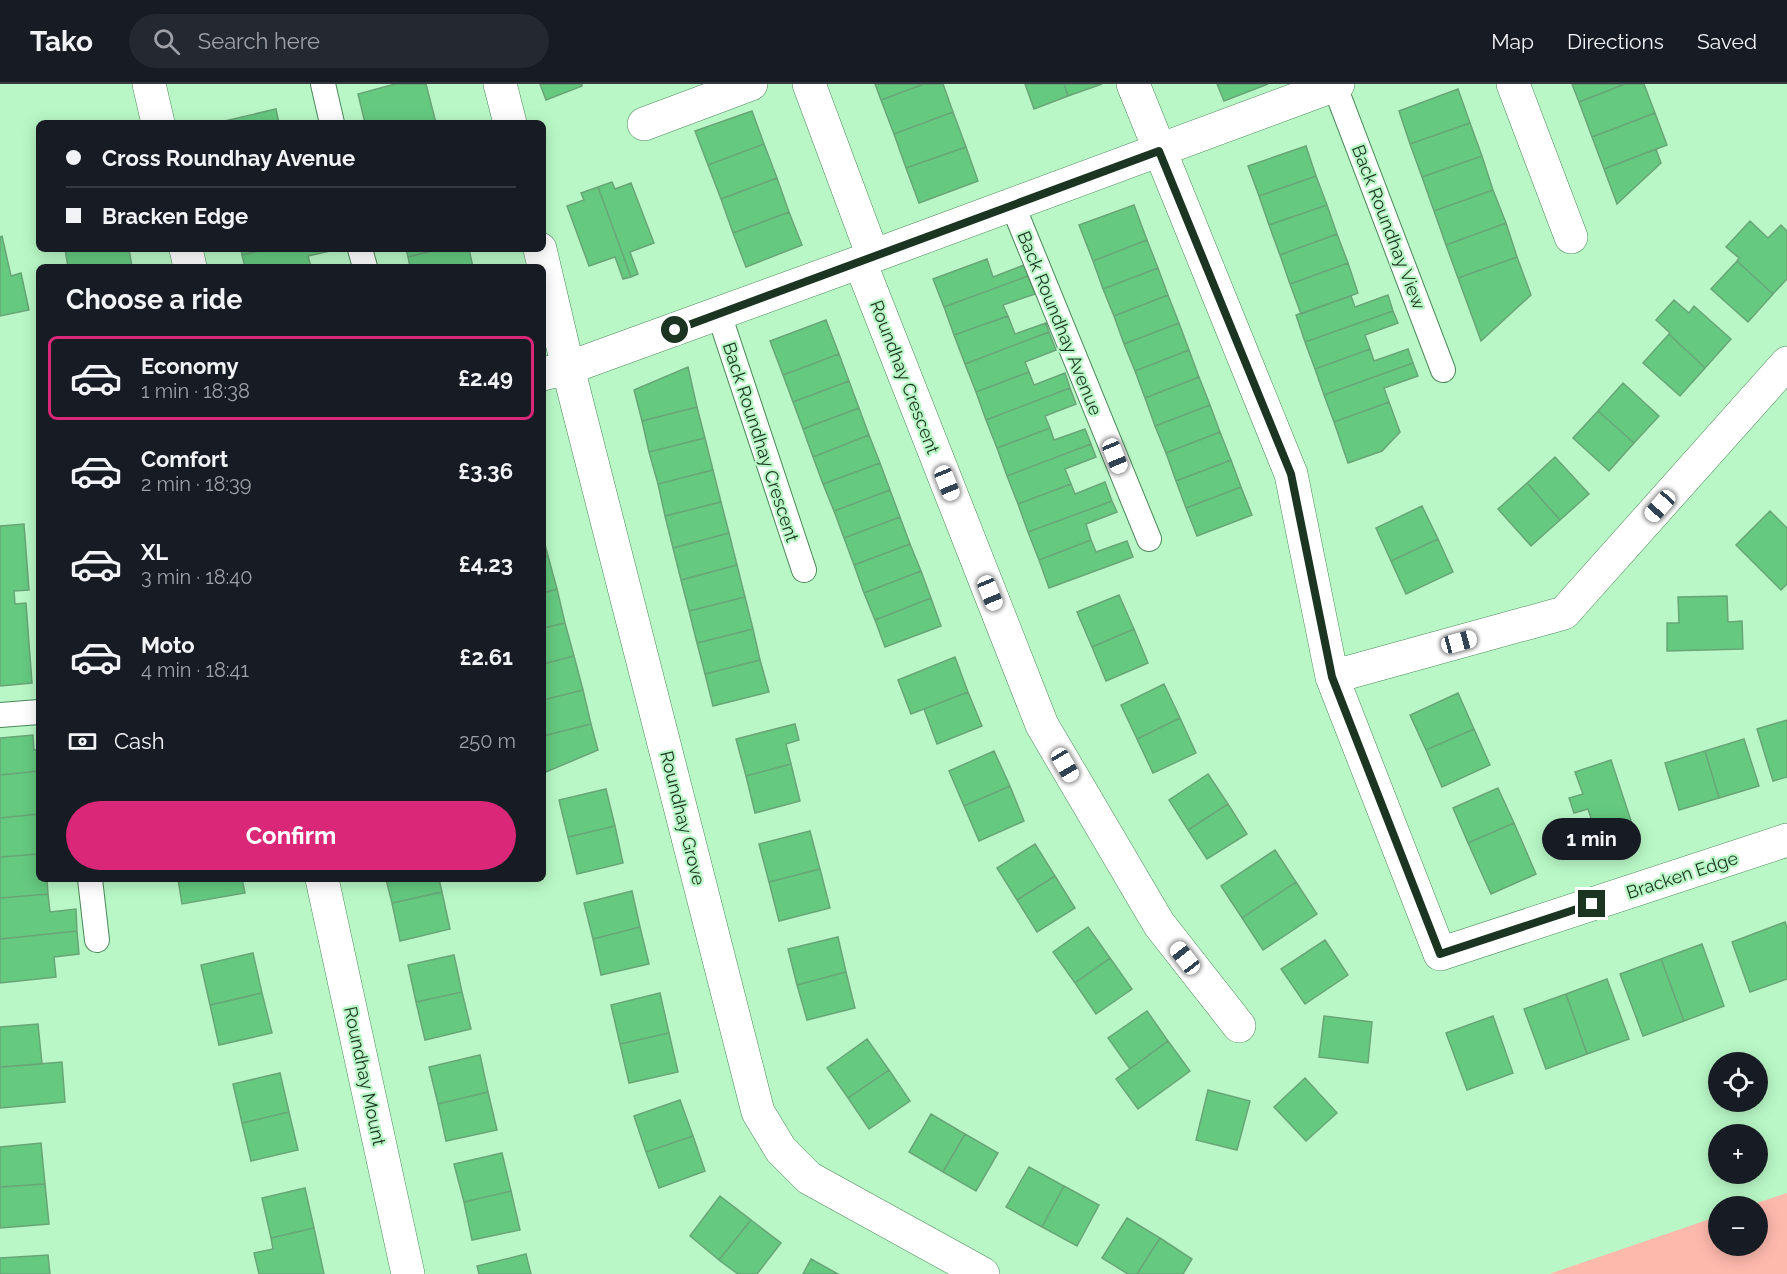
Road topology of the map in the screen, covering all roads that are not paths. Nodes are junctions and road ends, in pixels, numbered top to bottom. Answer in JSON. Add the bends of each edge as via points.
{"nodes":[{"id":1,"x":149,"y":84,"type":"edge"},
{"id":2,"x":323,"y":84,"type":"edge"},
{"id":3,"x":501,"y":84,"type":"edge"},
{"id":4,"x":750,"y":84,"type":"edge"},
{"id":5,"x":809,"y":84,"type":"edge"},
{"id":6,"x":1133,"y":84,"type":"edge"},
{"id":7,"x":1336,"y":84,"type":"edge"},
{"id":8,"x":1513,"y":84,"type":"edge"},
{"id":9,"x":157,"y":120,"type":"edge"},
{"id":10,"x":331,"y":120,"type":"edge"},
{"id":11,"x":509,"y":120,"type":"edge"},
{"id":12,"x":644,"y":124,"type":"dead end"},
{"id":13,"x":1159,"y":151,"type":"junction"},
{"id":14,"x":1013,"y":206,"type":"junction"},
{"id":15,"x":1571,"y":237,"type":"dead end"},
{"id":16,"x":867,"y":259,"type":"junction"},
{"id":17,"x":546,"y":298,"type":"edge"},
{"id":18,"x":718,"y":314,"type":"junction"},
{"id":19,"x":1787,"y":363,"type":"edge"},
{"id":20,"x":1443,"y":370,"type":"dead end"},
{"id":21,"x":555,"y":371,"type":"edge"},
{"id":22,"x":1149,"y":539,"type":"dead end"},
{"id":23,"x":804,"y":570,"type":"dead end"},
{"id":24,"x":1332,"y":677,"type":"junction"},
{"id":25,"x":36,"y":712,"type":"edge"},
{"id":26,"x":0,"y":715,"type":"edge"},
{"id":27,"x":1787,"y":840,"type":"edge"},
{"id":28,"x":90,"y":882,"type":"edge"},
{"id":29,"x":322,"y":882,"type":"edge"},
{"id":30,"x":97,"y":940,"type":"dead end"},
{"id":31,"x":1239,"y":1026,"type":"dead end"},
{"id":32,"x":408,"y":1274,"type":"edge"},
{"id":33,"x":983,"y":1274,"type":"edge"}],
"edges":[{"from":1,"to":9,"type":"street"},
{"from":2,"to":10,"type":"lane"},
{"from":3,"to":11,"type":"street"},
{"from":4,"to":12,"type":"street"},
{"from":5,"to":16,"type":"street","name":"Roundhay Crescent"},
{"from":6,"to":13,"type":"street"},
{"from":7,"to":13,"type":"street"},
{"from":7,"to":20,"type":"lane","name":"Back Roundhay View"},
{"from":8,"to":15,"type":"street"},
{"from":13,"to":14,"type":"street"},
{"from":13,"to":24,"type":"street","via":[[1291,474]]},
{"from":14,"to":16,"type":"street"},
{"from":14,"to":22,"type":"lane","name":"Back Roundhay Avenue"},
{"from":16,"to":18,"type":"street"},
{"from":16,"to":31,"type":"street","name":"Roundhay Crescent","via":[[1042,725],[1159,924]]},
{"from":17,"to":21,"type":"street","name":"Roundhay Grove"},
{"from":18,"to":21,"type":"street"},
{"from":18,"to":23,"type":"lane","name":"Back Roundhay Crescent"},
{"from":19,"to":24,"type":"street","via":[[1564,613]]},
{"from":21,"to":33,"type":"street","name":"Roundhay Grove","via":[[758,1112],[781,1150],[809,1178]]},
{"from":24,"to":27,"type":"street","name":"Bracken Edge","via":[[1440,954]]},
{"from":25,"to":26,"type":"lane"},
{"from":28,"to":30,"type":"lane"},
{"from":29,"to":32,"type":"street","name":"Roundhay Mount"}]}
